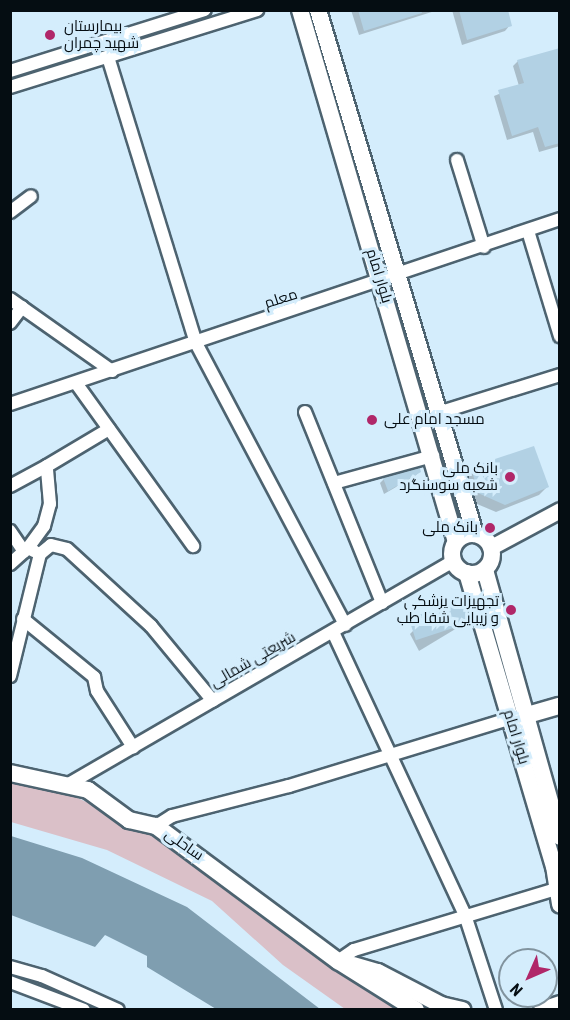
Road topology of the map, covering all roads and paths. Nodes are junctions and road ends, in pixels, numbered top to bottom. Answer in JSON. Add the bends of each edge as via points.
{"nodes":[{"id":1,"x":205,"y":10,"type":"edge"},
{"id":2,"x":256,"y":10,"type":"edge"},
{"id":3,"x":300,"y":10,"type":"edge"},
{"id":4,"x":318,"y":10,"type":"edge"},
{"id":5,"x":108,"y":57,"type":"junction"},
{"id":6,"x":10,"y":70,"type":"edge"},
{"id":7,"x":10,"y":87,"type":"edge"},
{"id":8,"x":458,"y":160,"type":"dead end"},
{"id":9,"x":31,"y":196,"type":"dead end"},
{"id":10,"x":10,"y":212,"type":"edge"},
{"id":11,"x":560,"y":219,"type":"edge"},
{"id":12,"x":528,"y":231,"type":"junction"},
{"id":13,"x":484,"y":247,"type":"junction"},
{"id":14,"x":388,"y":280,"type":"junction"},
{"id":15,"x":10,"y":299,"type":"edge"},
{"id":16,"x":22,"y":307,"type":"junction"},
{"id":17,"x":10,"y":323,"type":"edge"},
{"id":18,"x":560,"y":336,"type":"edge"},
{"id":19,"x":196,"y":343,"type":"junction"},
{"id":20,"x":112,"y":371,"type":"junction"},
{"id":21,"x":560,"y":375,"type":"edge"},
{"id":22,"x":76,"y":383,"type":"junction"},
{"id":23,"x":10,"y":404,"type":"edge"},
{"id":24,"x":305,"y":412,"type":"dead end"},
{"id":25,"x":438,"y":414,"type":"junction"},
{"id":26,"x":109,"y":429,"type":"junction"},
{"id":27,"x":433,"y":456,"type":"junction"},
{"id":28,"x":47,"y":466,"type":"junction"},
{"id":29,"x":334,"y":483,"type":"junction"},
{"id":30,"x":10,"y":486,"type":"edge"},
{"id":31,"x":560,"y":510,"type":"edge"},
{"id":32,"x":10,"y":531,"type":"edge"},
{"id":33,"x":475,"y":534,"type":"junction"},
{"id":34,"x":456,"y":542,"type":"junction"},
{"id":35,"x":193,"y":546,"type":"dead end"},
{"id":36,"x":491,"y":547,"type":"junction"},
{"id":37,"x":26,"y":550,"type":"junction"},
{"id":38,"x":40,"y":554,"type":"junction"},
{"id":39,"x":454,"y":561,"type":"junction"},
{"id":40,"x":10,"y":564,"type":"edge"},
{"id":41,"x":485,"y":570,"type":"junction"},
{"id":42,"x":467,"y":573,"type":"junction"},
{"id":43,"x":382,"y":603,"type":"junction"},
{"id":44,"x":23,"y":619,"type":"junction"},
{"id":45,"x":345,"y":625,"type":"junction"},
{"id":46,"x":333,"y":632,"type":"junction"},
{"id":47,"x":10,"y":676,"type":"edge"},
{"id":48,"x":213,"y":701,"type":"junction"},
{"id":49,"x":560,"y":706,"type":"edge"},
{"id":50,"x":517,"y":717,"type":"junction"},
{"id":51,"x":133,"y":747,"type":"junction"},
{"id":52,"x":390,"y":755,"type":"junction"},
{"id":53,"x":10,"y":773,"type":"edge"},
{"id":54,"x":67,"y":785,"type":"junction"},
{"id":55,"x":156,"y":826,"type":"junction"},
{"id":56,"x":560,"y":837,"type":"edge"},
{"id":57,"x":558,"y":897,"type":"edge"},
{"id":58,"x":465,"y":915,"type":"junction"},
{"id":59,"x":338,"y":961,"type":"junction"},
{"id":60,"x":10,"y":967,"type":"edge"},
{"id":61,"x":10,"y":982,"type":"edge"},
{"id":62,"x":560,"y":1004,"type":"edge"},
{"id":63,"x":76,"y":1008,"type":"edge"},
{"id":64,"x":118,"y":1010,"type":"edge"},
{"id":65,"x":417,"y":1010,"type":"edge"},
{"id":66,"x":462,"y":1010,"type":"edge"},
{"id":67,"x":496,"y":1010,"type":"edge"},
{"id":68,"x":542,"y":1010,"type":"edge"}],
"edges":[{"from":1,"to":6,"type":"street"},
{"from":2,"to":5,"type":"street"},
{"from":3,"to":14,"type":"main road","name":"بلوار امام"},
{"from":4,"to":14,"type":"main road","name":"بلوار امام"},
{"from":5,"to":7,"type":"street"},
{"from":5,"to":19,"type":"street"},
{"from":8,"to":13,"type":"street"},
{"from":9,"to":10,"type":"street"},
{"from":11,"to":12,"type":"street","name":"معلم"},
{"from":12,"to":13,"type":"street","name":"معلم"},
{"from":12,"to":18,"type":"street"},
{"from":13,"to":14,"type":"street","name":"معلم"},
{"from":14,"to":19,"type":"street","name":"معلم"},
{"from":14,"to":25,"type":"main road","name":"بلوار امام"},
{"from":14,"to":27,"type":"main road","name":"بلوار امام"},
{"from":15,"to":16,"type":"street"},
{"from":16,"to":17,"type":"street"},
{"from":16,"to":20,"type":"street"},
{"from":19,"to":20,"type":"street","name":"معلم"},
{"from":19,"to":45,"type":"street"},
{"from":20,"to":22,"type":"street","name":"معلم"},
{"from":21,"to":25,"type":"street"},
{"from":22,"to":23,"type":"street","name":"معلم"},
{"from":22,"to":26,"type":"street"},
{"from":24,"to":29,"type":"street"},
{"from":25,"to":33,"type":"main road","name":"بلوار امام"},
{"from":26,"to":28,"type":"street"},
{"from":26,"to":35,"type":"street"},
{"from":27,"to":29,"type":"street"},
{"from":27,"to":34,"type":"main road","name":"بلوار امام"},
{"from":28,"to":30,"type":"street"},
{"from":28,"to":37,"type":"street","via":[[50,504],[44,526]]},
{"from":29,"to":43,"type":"street"},
{"from":31,"to":36,"type":"street"},
{"from":32,"to":37,"type":"street"},
{"from":33,"to":34,"type":"main road"},
{"from":33,"to":36,"type":"main road"},
{"from":34,"to":39,"type":"main road"},
{"from":36,"to":41,"type":"main road","via":[[492,559]]},
{"from":37,"to":38,"type":"street"},
{"from":37,"to":40,"type":"street"},
{"from":38,"to":44,"type":"street"},
{"from":38,"to":48,"type":"street","via":[[51,545],[67,549],[104,580],[151,626]]},
{"from":39,"to":42,"type":"main road"},
{"from":39,"to":43,"type":"street","name":"شریعتی شمالی"},
{"from":41,"to":42,"type":"main road"},
{"from":41,"to":50,"type":"main road","name":"بلوار امام"},
{"from":42,"to":50,"type":"main road","name":"بلوار امام"},
{"from":43,"to":45,"type":"street","name":"شریعتی شمالی"},
{"from":44,"to":47,"type":"street"},
{"from":44,"to":51,"type":"street","via":[[94,677],[97,691]]},
{"from":45,"to":46,"type":"street","name":"شریعتی شمالی"},
{"from":46,"to":48,"type":"street","name":"شریعتی شمالی"},
{"from":46,"to":52,"type":"street"},
{"from":48,"to":51,"type":"street","name":"شریعتی شمالی"},
{"from":49,"to":50,"type":"main road"},
{"from":50,"to":52,"type":"street"},
{"from":50,"to":56,"type":"main road","name":"بلوار امام"},
{"from":50,"to":57,"type":"main road","name":"بلوار امام"},
{"from":51,"to":54,"type":"street","name":"شریعتی شمالی"},
{"from":52,"to":55,"type":"street","via":[[172,816]]},
{"from":52,"to":58,"type":"street"},
{"from":53,"to":54,"type":"main road","name":"ساحلی"},
{"from":54,"to":55,"type":"main road","name":"ساحلی","via":[[88,790],[129,820]]},
{"from":55,"to":59,"type":"main road","name":"ساحلی"},
{"from":57,"to":58,"type":"street"},
{"from":58,"to":59,"type":"street","via":[[354,950]]},
{"from":58,"to":67,"type":"street"},
{"from":59,"to":65,"type":"main road","name":"ساحلی"},
{"from":59,"to":66,"type":"main road","name":"ساحلی","via":[[378,972],[441,1005]]},
{"from":60,"to":64,"type":"street","via":[[42,976]]},
{"from":61,"to":63,"type":"street"},
{"from":62,"to":68,"type":"main road"}]}
